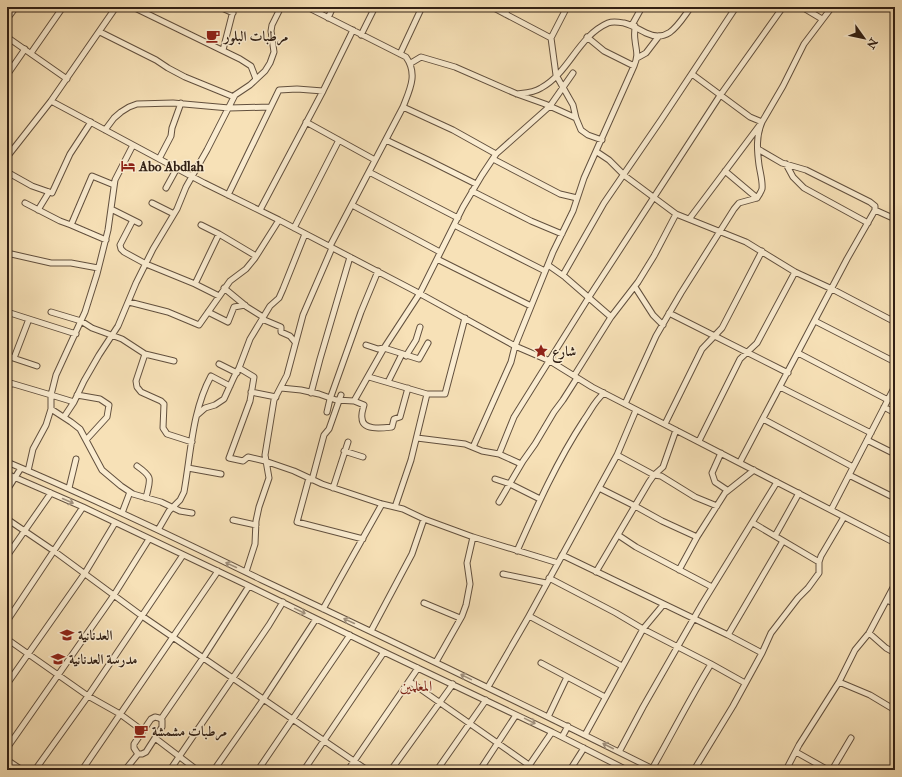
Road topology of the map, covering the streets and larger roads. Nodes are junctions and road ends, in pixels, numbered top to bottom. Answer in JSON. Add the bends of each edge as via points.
{"nodes":[{"id":1,"x":16,"y":7,"type":"edge"},
{"id":2,"x":63,"y":7,"type":"edge"},
{"id":3,"x":116,"y":7,"type":"edge"},
{"id":4,"x":134,"y":7,"type":"edge"},
{"id":5,"x":220,"y":7,"type":"edge"},
{"id":6,"x":234,"y":7,"type":"edge"},
{"id":7,"x":281,"y":7,"type":"edge"},
{"id":8,"x":307,"y":7,"type":"edge"},
{"id":9,"x":333,"y":7,"type":"edge"},
{"id":10,"x":375,"y":7,"type":"edge"},
{"id":11,"x":422,"y":7,"type":"edge"},
{"id":12,"x":492,"y":7,"type":"edge"},
{"id":13,"x":509,"y":7,"type":"edge"},
{"id":14,"x":567,"y":7,"type":"edge"},
{"id":15,"x":642,"y":7,"type":"edge"},
{"id":16,"x":691,"y":7,"type":"edge"},
{"id":17,"x":736,"y":7,"type":"edge"},
{"id":18,"x":775,"y":7,"type":"edge"},
{"id":19,"x":802,"y":7,"type":"edge"},
{"id":20,"x":832,"y":7,"type":"edge"},
{"id":21,"x":781,"y":9,"type":"edge"},
{"id":22,"x":233,"y":13,"type":"junction"},
{"id":23,"x":505,"y":14,"type":"junction"},
{"id":24,"x":328,"y":18,"type":"junction"},
{"id":25,"x":7,"y":19,"type":"edge"},
{"id":26,"x":822,"y":19,"type":"junction"},
{"id":27,"x":633,"y":26,"type":"junction"},
{"id":28,"x":353,"y":30,"type":"junction"},
{"id":29,"x":100,"y":32,"type":"junction"},
{"id":30,"x":361,"y":34,"type":"junction"},
{"id":31,"x":659,"y":36,"type":"junction"},
{"id":32,"x":7,"y":37,"type":"edge"},
{"id":33,"x":587,"y":37,"type":"junction"},
{"id":34,"x":551,"y":38,"type":"junction"},
{"id":35,"x":25,"y":49,"type":"junction"},
{"id":36,"x":223,"y":50,"type":"junction"},
{"id":37,"x":31,"y":53,"type":"junction"},
{"id":38,"x":400,"y":54,"type":"junction"},
{"id":39,"x":637,"y":58,"type":"junction"},
{"id":40,"x":411,"y":63,"type":"junction"},
{"id":41,"x":634,"y":66,"type":"junction"},
{"id":42,"x":573,"y":73,"type":"dead end"},
{"id":43,"x":556,"y":74,"type":"junction"},
{"id":44,"x":692,"y":74,"type":"junction"},
{"id":45,"x":7,"y":75,"type":"edge"},
{"id":46,"x":67,"y":79,"type":"junction"},
{"id":47,"x":256,"y":79,"type":"junction"},
{"id":48,"x":564,"y":88,"type":"junction"},
{"id":49,"x":323,"y":91,"type":"junction"},
{"id":50,"x":517,"y":94,"type":"junction"},
{"id":51,"x":721,"y":95,"type":"junction"},
{"id":52,"x":234,"y":97,"type":"junction"},
{"id":53,"x":51,"y":101,"type":"junction"},
{"id":54,"x":181,"y":103,"type":"junction"},
{"id":55,"x":550,"y":106,"type":"junction"},
{"id":56,"x":270,"y":107,"type":"junction"},
{"id":57,"x":403,"y":107,"type":"junction"},
{"id":58,"x":229,"y":108,"type":"junction"},
{"id":59,"x":576,"y":118,"type":"junction"},
{"id":60,"x":90,"y":122,"type":"junction"},
{"id":61,"x":306,"y":122,"type":"junction"},
{"id":62,"x":762,"y":122,"type":"junction"},
{"id":63,"x":105,"y":130,"type":"junction"},
{"id":64,"x":339,"y":140,"type":"junction"},
{"id":65,"x":386,"y":140,"type":"junction"},
{"id":66,"x":602,"y":140,"type":"junction"},
{"id":67,"x":133,"y":145,"type":"junction"},
{"id":68,"x":758,"y":149,"type":"junction"},
{"id":69,"x":596,"y":152,"type":"junction"},
{"id":70,"x":495,"y":156,"type":"junction"},
{"id":71,"x":7,"y":157,"type":"edge"},
{"id":72,"x":159,"y":158,"type":"junction"},
{"id":73,"x":375,"y":160,"type":"junction"},
{"id":74,"x":786,"y":164,"type":"junction"},
{"id":75,"x":177,"y":168,"type":"junction"},
{"id":76,"x":725,"y":171,"type":"junction"},
{"id":77,"x":7,"y":172,"type":"edge"},
{"id":78,"x":369,"y":172,"type":"junction"},
{"id":79,"x":623,"y":174,"type":"junction"},
{"id":80,"x":193,"y":177,"type":"junction"},
{"id":81,"x":114,"y":184,"type":"junction"},
{"id":82,"x":476,"y":184,"type":"junction"},
{"id":83,"x":166,"y":188,"type":"dead end"},
{"id":84,"x":472,"y":191,"type":"junction"},
{"id":85,"x":48,"y":192,"type":"junction"},
{"id":86,"x":228,"y":195,"type":"junction"},
{"id":87,"x":653,"y":197,"type":"junction"},
{"id":88,"x":578,"y":198,"type":"junction"},
{"id":89,"x":757,"y":198,"type":"junction"},
{"id":90,"x":26,"y":203,"type":"dead end"},
{"id":91,"x":152,"y":203,"type":"dead end"},
{"id":92,"x":352,"y":205,"type":"junction"},
{"id":93,"x":111,"y":209,"type":"junction"},
{"id":94,"x":38,"y":210,"type":"junction"},
{"id":95,"x":260,"y":210,"type":"junction"},
{"id":96,"x":875,"y":210,"type":"junction"},
{"id":97,"x":174,"y":214,"type":"junction"},
{"id":98,"x":676,"y":214,"type":"junction"},
{"id":99,"x":458,"y":218,"type":"junction"},
{"id":100,"x":690,"y":218,"type":"junction"},
{"id":101,"x":895,"y":219,"type":"edge"},
{"id":102,"x":132,"y":220,"type":"junction"},
{"id":103,"x":279,"y":220,"type":"junction"},
{"id":104,"x":868,"y":222,"type":"junction"},
{"id":105,"x":139,"y":223,"type":"dead end"},
{"id":106,"x":71,"y":225,"type":"junction"},
{"id":107,"x":202,"y":225,"type":"dead end"},
{"id":108,"x":454,"y":225,"type":"junction"},
{"id":109,"x":294,"y":228,"type":"junction"},
{"id":110,"x":720,"y":232,"type":"junction"},
{"id":111,"x":219,"y":234,"type":"junction"},
{"id":112,"x":305,"y":234,"type":"junction"},
{"id":113,"x":562,"y":234,"type":"junction"},
{"id":114,"x":106,"y":240,"type":"junction"},
{"id":115,"x":331,"y":247,"type":"junction"},
{"id":116,"x":762,"y":251,"type":"junction"},
{"id":117,"x":440,"y":252,"type":"junction"},
{"id":118,"x":7,"y":253,"type":"edge"},
{"id":119,"x":256,"y":256,"type":"junction"},
{"id":120,"x":350,"y":257,"type":"junction"},
{"id":121,"x":437,"y":258,"type":"junction"},
{"id":122,"x":146,"y":264,"type":"junction"},
{"id":123,"x":548,"y":265,"type":"junction"},
{"id":124,"x":98,"y":268,"type":"junction"},
{"id":125,"x":546,"y":271,"type":"junction"},
{"id":126,"x":378,"y":272,"type":"junction"},
{"id":127,"x":795,"y":272,"type":"junction"},
{"id":128,"x":563,"y":275,"type":"junction"},
{"id":129,"x":195,"y":284,"type":"junction"},
{"id":130,"x":635,"y":287,"type":"junction"},
{"id":131,"x":224,"y":288,"type":"junction"},
{"id":132,"x":832,"y":289,"type":"junction"},
{"id":133,"x":420,"y":293,"type":"junction"},
{"id":134,"x":219,"y":296,"type":"junction"},
{"id":135,"x":589,"y":297,"type":"junction"},
{"id":136,"x":129,"y":302,"type":"junction"},
{"id":137,"x":245,"y":305,"type":"junction"},
{"id":138,"x":531,"y":306,"type":"junction"},
{"id":139,"x":7,"y":312,"type":"edge"},
{"id":140,"x":52,"y":312,"type":"dead end"},
{"id":141,"x":208,"y":312,"type":"junction"},
{"id":142,"x":669,"y":313,"type":"junction"},
{"id":143,"x":611,"y":317,"type":"junction"},
{"id":144,"x":263,"y":318,"type":"junction"},
{"id":145,"x":465,"y":318,"type":"junction"},
{"id":146,"x":29,"y":319,"type":"junction"},
{"id":147,"x":81,"y":321,"type":"junction"},
{"id":148,"x":815,"y":321,"type":"junction"},
{"id":149,"x":895,"y":322,"type":"edge"},
{"id":150,"x":663,"y":325,"type":"junction"},
{"id":151,"x":420,"y":327,"type":"dead end"},
{"id":152,"x":76,"y":334,"type":"junction"},
{"id":153,"x":113,"y":336,"type":"junction"},
{"id":154,"x":714,"y":336,"type":"junction"},
{"id":155,"x":295,"y":342,"type":"junction"},
{"id":156,"x":428,"y":343,"type":"dead end"},
{"id":157,"x":366,"y":345,"type":"dead end"},
{"id":158,"x":515,"y":346,"type":"junction"},
{"id":159,"x":384,"y":348,"type":"junction"},
{"id":160,"x":747,"y":353,"type":"junction"},
{"id":161,"x":798,"y":353,"type":"junction"},
{"id":162,"x":146,"y":354,"type":"junction"},
{"id":163,"x":404,"y":355,"type":"junction"},
{"id":164,"x":7,"y":356,"type":"edge"},
{"id":165,"x":14,"y":358,"type":"junction"},
{"id":166,"x":174,"y":361,"type":"dead end"},
{"id":167,"x":550,"y":361,"type":"junction"},
{"id":168,"x":895,"y":362,"type":"edge"},
{"id":169,"x":219,"y":364,"type":"dead end"},
{"id":170,"x":37,"y":366,"type":"dead end"},
{"id":171,"x":238,"y":370,"type":"junction"},
{"id":172,"x":788,"y":373,"type":"junction"},
{"id":173,"x":369,"y":377,"type":"junction"},
{"id":174,"x":576,"y":377,"type":"junction"},
{"id":175,"x":8,"y":382,"type":"edge"},
{"id":176,"x":388,"y":382,"type":"junction"},
{"id":177,"x":230,"y":386,"type":"junction"},
{"id":178,"x":895,"y":386,"type":"edge"},
{"id":179,"x":780,"y":387,"type":"junction"},
{"id":180,"x":281,"y":388,"type":"junction"},
{"id":181,"x":408,"y":388,"type":"junction"},
{"id":182,"x":7,"y":390,"type":"edge"},
{"id":183,"x":251,"y":392,"type":"junction"},
{"id":184,"x":311,"y":393,"type":"junction"},
{"id":185,"x":604,"y":393,"type":"junction"},
{"id":186,"x":427,"y":394,"type":"junction"},
{"id":187,"x":52,"y":395,"type":"junction"},
{"id":188,"x":77,"y":395,"type":"junction"},
{"id":189,"x":276,"y":397,"type":"junction"},
{"id":190,"x":340,"y":398,"type":"junction"},
{"id":191,"x":330,"y":399,"type":"junction"},
{"id":192,"x":888,"y":400,"type":"junction"},
{"id":193,"x":354,"y":401,"type":"junction"},
{"id":194,"x":74,"y":402,"type":"junction"},
{"id":195,"x":625,"y":404,"type":"junction"},
{"id":196,"x":884,"y":407,"type":"junction"},
{"id":197,"x":51,"y":409,"type":"junction"},
{"id":198,"x":636,"y":410,"type":"junction"},
{"id":199,"x":327,"y":412,"type":"dead end"},
{"id":200,"x":895,"y":413,"type":"edge"},
{"id":201,"x":197,"y":415,"type":"junction"},
{"id":202,"x":64,"y":417,"type":"junction"},
{"id":203,"x":763,"y":420,"type":"junction"},
{"id":204,"x":665,"y":424,"type":"junction"},
{"id":205,"x":676,"y":430,"type":"junction"},
{"id":206,"x":871,"y":433,"type":"junction"},
{"id":207,"x":417,"y":438,"type":"junction"},
{"id":208,"x":86,"y":440,"type":"junction"},
{"id":209,"x":867,"y":440,"type":"junction"},
{"id":210,"x":192,"y":442,"type":"junction"},
{"id":211,"x":348,"y":442,"type":"dead end"},
{"id":212,"x":699,"y":442,"type":"junction"},
{"id":213,"x":473,"y":447,"type":"junction"},
{"id":214,"x":344,"y":451,"type":"junction"},
{"id":215,"x":721,"y":453,"type":"junction"},
{"id":216,"x":498,"y":454,"type":"junction"},
{"id":217,"x":895,"y":454,"type":"edge"},
{"id":218,"x":617,"y":455,"type":"junction"},
{"id":219,"x":363,"y":457,"type":"dead end"},
{"id":220,"x":76,"y":460,"type":"dead end"},
{"id":221,"x":265,"y":461,"type":"junction"},
{"id":222,"x":7,"y":462,"type":"edge"},
{"id":223,"x":740,"y":462,"type":"junction"},
{"id":224,"x":521,"y":464,"type":"junction"},
{"id":225,"x":137,"y":466,"type":"dead end"},
{"id":226,"x":853,"y":467,"type":"junction"},
{"id":227,"x":21,"y":468,"type":"junction"},
{"id":228,"x":188,"y":468,"type":"junction"},
{"id":229,"x":754,"y":470,"type":"junction"},
{"id":230,"x":28,"y":471,"type":"junction"},
{"id":231,"x":7,"y":474,"type":"edge"},
{"id":232,"x":221,"y":474,"type":"dead end"},
{"id":233,"x":654,"y":475,"type":"junction"},
{"id":234,"x":849,"y":475,"type":"junction"},
{"id":235,"x":15,"y":478,"type":"junction"},
{"id":236,"x":310,"y":479,"type":"junction"},
{"id":237,"x":495,"y":479,"type":"dead end"},
{"id":238,"x":778,"y":482,"type":"junction"},
{"id":239,"x":510,"y":484,"type":"junction"},
{"id":240,"x":69,"y":488,"type":"junction"},
{"id":241,"x":333,"y":488,"type":"junction"},
{"id":242,"x":599,"y":488,"type":"junction"},
{"id":243,"x":7,"y":490,"type":"edge"},
{"id":244,"x":727,"y":490,"type":"junction"},
{"id":245,"x":130,"y":492,"type":"junction"},
{"id":246,"x":50,"y":493,"type":"junction"},
{"id":247,"x":799,"y":493,"type":"junction"},
{"id":248,"x":146,"y":498,"type":"junction"},
{"id":249,"x":895,"y":498,"type":"edge"},
{"id":250,"x":540,"y":499,"type":"junction"},
{"id":251,"x":499,"y":502,"type":"dead end"},
{"id":252,"x":382,"y":504,"type":"junction"},
{"id":253,"x":635,"y":506,"type":"junction"},
{"id":254,"x":717,"y":506,"type":"junction"},
{"id":255,"x":172,"y":507,"type":"junction"},
{"id":256,"x":395,"y":507,"type":"junction"},
{"id":257,"x":83,"y":508,"type":"junction"},
{"id":258,"x":831,"y":510,"type":"junction"},
{"id":259,"x":122,"y":513,"type":"junction"},
{"id":260,"x":192,"y":513,"type":"dead end"},
{"id":261,"x":844,"y":517,"type":"junction"},
{"id":262,"x":7,"y":519,"type":"edge"},
{"id":263,"x":424,"y":519,"type":"junction"},
{"id":264,"x":233,"y":520,"type":"dead end"},
{"id":265,"x":115,"y":523,"type":"junction"},
{"id":266,"x":753,"y":523,"type":"junction"},
{"id":267,"x":256,"y":525,"type":"junction"},
{"id":268,"x":158,"y":530,"type":"junction"},
{"id":269,"x":24,"y":531,"type":"junction"},
{"id":270,"x":618,"y":536,"type":"junction"},
{"id":271,"x":697,"y":536,"type":"junction"},
{"id":272,"x":775,"y":536,"type":"junction"},
{"id":273,"x":472,"y":537,"type":"junction"},
{"id":274,"x":149,"y":539,"type":"junction"},
{"id":275,"x":363,"y":539,"type":"junction"},
{"id":276,"x":783,"y":541,"type":"junction"},
{"id":277,"x":895,"y":543,"type":"edge"},
{"id":278,"x":54,"y":551,"type":"junction"},
{"id":279,"x":517,"y":551,"type":"junction"},
{"id":280,"x":183,"y":555,"type":"junction"},
{"id":281,"x":562,"y":555,"type":"junction"},
{"id":282,"x":7,"y":556,"type":"edge"},
{"id":283,"x":819,"y":562,"type":"junction"},
{"id":284,"x":558,"y":563,"type":"junction"},
{"id":285,"x":680,"y":570,"type":"junction"},
{"id":286,"x":218,"y":571,"type":"junction"},
{"id":287,"x":246,"y":572,"type":"junction"},
{"id":288,"x":596,"y":572,"type":"junction"},
{"id":289,"x":85,"y":574,"type":"junction"},
{"id":290,"x":503,"y":574,"type":"dead end"},
{"id":291,"x":548,"y":581,"type":"junction"},
{"id":292,"x":272,"y":584,"type":"junction"},
{"id":293,"x":895,"y":584,"type":"edge"},
{"id":294,"x":249,"y":586,"type":"junction"},
{"id":295,"x":712,"y":588,"type":"junction"},
{"id":296,"x":114,"y":595,"type":"junction"},
{"id":297,"x":267,"y":595,"type":"junction"},
{"id":298,"x":887,"y":600,"type":"junction"},
{"id":299,"x":283,"y":602,"type":"junction"},
{"id":300,"x":424,"y":604,"type":"dead end"},
{"id":301,"x":895,"y":604,"type":"edge"},
{"id":302,"x":663,"y":605,"type":"junction"},
{"id":303,"x":323,"y":609,"type":"junction"},
{"id":304,"x":142,"y":616,"type":"junction"},
{"id":305,"x":529,"y":616,"type":"junction"},
{"id":306,"x":460,"y":618,"type":"junction"},
{"id":307,"x":316,"y":619,"type":"junction"},
{"id":308,"x":694,"y":619,"type":"junction"},
{"id":309,"x":7,"y":621,"type":"edge"},
{"id":310,"x":643,"y":629,"type":"junction"},
{"id":311,"x":371,"y":631,"type":"junction"},
{"id":312,"x":869,"y":633,"type":"junction"},
{"id":313,"x":350,"y":635,"type":"junction"},
{"id":314,"x":728,"y":635,"type":"junction"},
{"id":315,"x":174,"y":637,"type":"junction"},
{"id":316,"x":7,"y":639,"type":"edge"},
{"id":317,"x":677,"y":647,"type":"junction"},
{"id":318,"x":384,"y":652,"type":"junction"},
{"id":319,"x":895,"y":653,"type":"edge"},
{"id":320,"x":29,"y":654,"type":"junction"},
{"id":321,"x":762,"y":654,"type":"junction"},
{"id":322,"x":203,"y":658,"type":"junction"},
{"id":323,"x":436,"y":662,"type":"junction"},
{"id":324,"x":541,"y":663,"type":"dead end"},
{"id":325,"x":711,"y":664,"type":"junction"},
{"id":326,"x":622,"y":666,"type":"junction"},
{"id":327,"x":418,"y":668,"type":"junction"},
{"id":328,"x":57,"y":675,"type":"junction"},
{"id":329,"x":567,"y":677,"type":"junction"},
{"id":330,"x":233,"y":678,"type":"junction"},
{"id":331,"x":410,"y":681,"type":"junction"},
{"id":332,"x":839,"y":682,"type":"junction"},
{"id":333,"x":745,"y":683,"type":"junction"},
{"id":334,"x":7,"y":684,"type":"edge"},
{"id":335,"x":453,"y":684,"type":"junction"},
{"id":336,"x":488,"y":687,"type":"junction"},
{"id":337,"x":88,"y":696,"type":"junction"},
{"id":338,"x":606,"y":697,"type":"junction"},
{"id":339,"x":263,"y":700,"type":"junction"},
{"id":340,"x":486,"y":700,"type":"junction"},
{"id":341,"x":439,"y":702,"type":"junction"},
{"id":342,"x":895,"y":710,"type":"edge"},
{"id":343,"x":120,"y":714,"type":"junction"},
{"id":344,"x":516,"y":714,"type":"junction"},
{"id":345,"x":548,"y":717,"type":"junction"},
{"id":346,"x":161,"y":719,"type":"junction"},
{"id":347,"x":292,"y":719,"type":"junction"},
{"id":348,"x":470,"y":723,"type":"junction"},
{"id":349,"x":568,"y":726,"type":"junction"},
{"id":350,"x":143,"y":731,"type":"junction"},
{"id":351,"x":552,"y":732,"type":"junction"},
{"id":352,"x":585,"y":735,"type":"junction"},
{"id":353,"x":562,"y":737,"type":"junction"},
{"id":354,"x":155,"y":738,"type":"junction"},
{"id":355,"x":852,"y":738,"type":"dead end"},
{"id":356,"x":324,"y":740,"type":"junction"},
{"id":357,"x":498,"y":744,"type":"junction"},
{"id":358,"x":7,"y":748,"type":"edge"},
{"id":359,"x":584,"y":748,"type":"junction"},
{"id":360,"x":619,"y":752,"type":"junction"},
{"id":361,"x":796,"y":752,"type":"junction"},
{"id":362,"x":138,"y":754,"type":"junction"},
{"id":363,"x":179,"y":757,"type":"junction"},
{"id":364,"x":7,"y":760,"type":"edge"},
{"id":365,"x":354,"y":761,"type":"junction"},
{"id":366,"x":616,"y":764,"type":"junction"},
{"id":367,"x":528,"y":768,"type":"edge"},
{"id":368,"x":654,"y":769,"type":"edge"},
{"id":369,"x":22,"y":770,"type":"edge"},
{"id":370,"x":35,"y":770,"type":"edge"},
{"id":371,"x":82,"y":770,"type":"edge"},
{"id":372,"x":125,"y":770,"type":"edge"},
{"id":373,"x":170,"y":770,"type":"edge"},
{"id":374,"x":197,"y":770,"type":"edge"},
{"id":375,"x":214,"y":770,"type":"edge"},
{"id":376,"x":258,"y":770,"type":"edge"},
{"id":377,"x":304,"y":770,"type":"edge"},
{"id":378,"x":348,"y":770,"type":"edge"},
{"id":379,"x":367,"y":770,"type":"edge"},
{"id":380,"x":391,"y":770,"type":"edge"},
{"id":381,"x":437,"y":770,"type":"edge"},
{"id":382,"x":480,"y":770,"type":"edge"},
{"id":383,"x":536,"y":770,"type":"edge"},
{"id":384,"x":570,"y":770,"type":"edge"},
{"id":385,"x":612,"y":770,"type":"edge"},
{"id":386,"x":627,"y":770,"type":"edge"},
{"id":387,"x":694,"y":770,"type":"edge"},
{"id":388,"x":786,"y":770,"type":"edge"},
{"id":389,"x":828,"y":770,"type":"edge"},
{"id":390,"x":832,"y":770,"type":"edge"}],
"edges":[{"from":1,"to":25,"type":"street"},
{"from":2,"to":37,"type":"street"},
{"from":3,"to":29,"type":"street"},
{"from":4,"to":36,"type":"street"},
{"from":5,"to":22,"type":"street"},
{"from":6,"to":22,"type":"street"},
{"from":7,"to":47,"type":"street","via":[[272,25],[272,58]]},
{"from":8,"to":24,"type":"street"},
{"from":9,"to":24,"type":"street"},
{"from":10,"to":30,"type":"street"},
{"from":11,"to":38,"type":"street"},
{"from":12,"to":23,"type":"street"},
{"from":13,"to":23,"type":"street"},
{"from":14,"to":34,"type":"street"},
{"from":15,"to":27,"type":"street"},
{"from":16,"to":31,"type":"street","via":[[674,30]]},
{"from":17,"to":44,"type":"street"},
{"from":18,"to":21,"type":"street"},
{"from":19,"to":26,"type":"street"},
{"from":20,"to":26,"type":"street"},
{"from":21,"to":51,"type":"street"},
{"from":22,"to":36,"type":"street"},
{"from":23,"to":34,"type":"street"},
{"from":24,"to":28,"type":"street"},
{"from":26,"to":62,"type":"street","via":[[804,44]]},
{"from":27,"to":31,"type":"street"},
{"from":27,"to":33,"type":"street","via":[[610,22]]},
{"from":27,"to":39,"type":"street"},
{"from":28,"to":30,"type":"street"},
{"from":28,"to":49,"type":"street"},
{"from":29,"to":46,"type":"street"},
{"from":29,"to":52,"type":"street","via":[[168,68]]},
{"from":30,"to":38,"type":"street"},
{"from":31,"to":39,"type":"street","via":[[646,53]]},
{"from":32,"to":35,"type":"street"},
{"from":33,"to":41,"type":"street","via":[[607,53]]},
{"from":33,"to":43,"type":"street"},
{"from":34,"to":43,"type":"street"},
{"from":35,"to":37,"type":"street"},
{"from":35,"to":45,"type":"street"},
{"from":36,"to":47,"type":"street","via":[[251,66]]},
{"from":37,"to":46,"type":"street"},
{"from":38,"to":40,"type":"street"},
{"from":39,"to":41,"type":"street"},
{"from":40,"to":50,"type":"street","via":[[421,57],[428,58]]},
{"from":40,"to":57,"type":"street","via":[[412,84]]},
{"from":41,"to":66,"type":"street"},
{"from":42,"to":48,"type":"street"},
{"from":43,"to":48,"type":"street"},
{"from":43,"to":50,"type":"street","via":[[540,89]]},
{"from":44,"to":51,"type":"street"},
{"from":44,"to":79,"type":"street"},
{"from":46,"to":53,"type":"street"},
{"from":47,"to":52,"type":"street"},
{"from":48,"to":55,"type":"street"},
{"from":48,"to":59,"type":"street","via":[[573,105]]},
{"from":49,"to":56,"type":"street","via":[[279,90]]},
{"from":49,"to":61,"type":"street"},
{"from":50,"to":55,"type":"street"},
{"from":51,"to":62,"type":"street","via":[[750,117]]},
{"from":51,"to":87,"type":"street"},
{"from":52,"to":58,"type":"street"},
{"from":53,"to":60,"type":"street"},
{"from":53,"to":71,"type":"street"},
{"from":54,"to":58,"type":"street"},
{"from":54,"to":63,"type":"street","via":[[137,104],[114,118]]},
{"from":54,"to":72,"type":"street","via":[[172,128],[172,136]]},
{"from":55,"to":59,"type":"street"},
{"from":55,"to":70,"type":"street"},
{"from":56,"to":58,"type":"street"},
{"from":56,"to":86,"type":"street"},
{"from":57,"to":65,"type":"street"},
{"from":57,"to":70,"type":"street","via":[[453,130]]},
{"from":58,"to":80,"type":"street"},
{"from":59,"to":66,"type":"street","via":[[581,130]]},
{"from":60,"to":63,"type":"street"},
{"from":60,"to":85,"type":"street","via":[[70,154],[52,193]]},
{"from":61,"to":64,"type":"street"},
{"from":61,"to":95,"type":"street"},
{"from":62,"to":68,"type":"street","via":[[758,132]]},
{"from":62,"to":76,"type":"street"},
{"from":63,"to":67,"type":"street"},
{"from":64,"to":73,"type":"street"},
{"from":64,"to":109,"type":"street"},
{"from":65,"to":73,"type":"street"},
{"from":65,"to":82,"type":"street"},
{"from":66,"to":69,"type":"street"},
{"from":67,"to":72,"type":"street"},
{"from":67,"to":81,"type":"street"},
{"from":68,"to":74,"type":"street"},
{"from":68,"to":89,"type":"street","via":[[762,190]]},
{"from":69,"to":79,"type":"street","via":[[609,160]]},
{"from":69,"to":88,"type":"street"},
{"from":70,"to":82,"type":"street"},
{"from":70,"to":88,"type":"street","via":[[560,194]]},
{"from":72,"to":75,"type":"street"},
{"from":73,"to":78,"type":"street"},
{"from":74,"to":96,"type":"street","via":[[806,170],[870,202]]},
{"from":74,"to":104,"type":"street","via":[[793,177],[804,188]]},
{"from":75,"to":80,"type":"street"},
{"from":75,"to":83,"type":"street"},
{"from":76,"to":89,"type":"street"},
{"from":76,"to":100,"type":"street"},
{"from":77,"to":85,"type":"street"},
{"from":78,"to":92,"type":"street"},
{"from":78,"to":99,"type":"street"},
{"from":79,"to":87,"type":"street"},
{"from":79,"to":128,"type":"street"},
{"from":80,"to":86,"type":"street"},
{"from":80,"to":97,"type":"street"},
{"from":81,"to":93,"type":"street"},
{"from":81,"to":106,"type":"street","via":[[92,176]]},
{"from":82,"to":84,"type":"street"},
{"from":84,"to":99,"type":"street"},
{"from":84,"to":113,"type":"street"},
{"from":85,"to":94,"type":"street"},
{"from":86,"to":95,"type":"street"},
{"from":87,"to":98,"type":"street"},
{"from":87,"to":135,"type":"street"},
{"from":88,"to":113,"type":"street"},
{"from":89,"to":110,"type":"street","via":[[739,203]]},
{"from":90,"to":94,"type":"street"},
{"from":91,"to":97,"type":"street"},
{"from":92,"to":115,"type":"street"},
{"from":92,"to":117,"type":"street"},
{"from":93,"to":102,"type":"street"},
{"from":93,"to":114,"type":"street"},
{"from":94,"to":106,"type":"street"},
{"from":95,"to":103,"type":"street"},
{"from":96,"to":101,"type":"street"},
{"from":96,"to":104,"type":"street"},
{"from":97,"to":122,"type":"street"},
{"from":98,"to":100,"type":"street"},
{"from":98,"to":130,"type":"street"},
{"from":99,"to":108,"type":"street"},
{"from":100,"to":110,"type":"street"},
{"from":102,"to":105,"type":"street"},
{"from":102,"to":122,"type":"street","via":[[120,246],[124,252]]},
{"from":103,"to":109,"type":"street"},
{"from":103,"to":119,"type":"street"},
{"from":104,"to":132,"type":"street"},
{"from":106,"to":114,"type":"street"},
{"from":107,"to":111,"type":"street"},
{"from":108,"to":117,"type":"street"},
{"from":108,"to":125,"type":"street"},
{"from":109,"to":112,"type":"street"},
{"from":110,"to":116,"type":"street"},
{"from":110,"to":142,"type":"street"},
{"from":111,"to":119,"type":"street"},
{"from":111,"to":129,"type":"street"},
{"from":112,"to":115,"type":"street"},
{"from":112,"to":144,"type":"street","via":[[279,298],[270,306]]},
{"from":113,"to":123,"type":"street"},
{"from":114,"to":124,"type":"street"},
{"from":115,"to":120,"type":"street"},
{"from":115,"to":155,"type":"street","via":[[303,315]]},
{"from":116,"to":127,"type":"street"},
{"from":116,"to":154,"type":"street","via":[[722,328]]},
{"from":117,"to":121,"type":"street"},
{"from":118,"to":124,"type":"street","via":[[45,262],[71,262]]},
{"from":119,"to":131,"type":"street","via":[[246,269]]},
{"from":120,"to":126,"type":"street"},
{"from":120,"to":184,"type":"street"},
{"from":121,"to":133,"type":"street"},
{"from":121,"to":138,"type":"street"},
{"from":122,"to":129,"type":"street"},
{"from":122,"to":136,"type":"street"},
{"from":123,"to":125,"type":"street"},
{"from":123,"to":128,"type":"street"},
{"from":124,"to":147,"type":"street"},
{"from":125,"to":138,"type":"street"},
{"from":126,"to":133,"type":"street"},
{"from":126,"to":191,"type":"street"},
{"from":127,"to":132,"type":"street"},
{"from":127,"to":160,"type":"street","via":[[757,343]]},
{"from":128,"to":135,"type":"street"},
{"from":129,"to":134,"type":"street"},
{"from":130,"to":143,"type":"street"},
{"from":130,"to":150,"type":"street","via":[[653,315]]},
{"from":131,"to":134,"type":"street"},
{"from":131,"to":137,"type":"street"},
{"from":132,"to":148,"type":"street"},
{"from":132,"to":149,"type":"street"},
{"from":133,"to":145,"type":"street"},
{"from":133,"to":159,"type":"street"},
{"from":134,"to":141,"type":"street"},
{"from":135,"to":143,"type":"street"},
{"from":135,"to":167,"type":"street"},
{"from":136,"to":141,"type":"street","via":[[168,312],[198,325]]},
{"from":136,"to":153,"type":"street"},
{"from":137,"to":141,"type":"street","via":[[234,308],[228,322]]},
{"from":137,"to":144,"type":"street"},
{"from":138,"to":158,"type":"street"},
{"from":139,"to":146,"type":"street"},
{"from":140,"to":147,"type":"street"},
{"from":142,"to":150,"type":"street"},
{"from":142,"to":154,"type":"street"},
{"from":143,"to":174,"type":"street"},
{"from":144,"to":155,"type":"street","via":[[281,327],[281,332]]},
{"from":144,"to":171,"type":"street","via":[[250,340]]},
{"from":145,"to":158,"type":"street"},
{"from":145,"to":186,"type":"street","via":[[445,394]]},
{"from":146,"to":152,"type":"street"},
{"from":146,"to":165,"type":"street"},
{"from":147,"to":152,"type":"street"},
{"from":147,"to":153,"type":"street"},
{"from":148,"to":161,"type":"street"},
{"from":148,"to":168,"type":"street"},
{"from":150,"to":195,"type":"street"},
{"from":151,"to":163,"type":"street","via":[[416,340]]},
{"from":152,"to":187,"type":"street","via":[[60,364]]},
{"from":153,"to":162,"type":"street"},
{"from":153,"to":188,"type":"street","via":[[99,355]]},
{"from":154,"to":160,"type":"street"},
{"from":154,"to":204,"type":"street","via":[[702,349]]},
{"from":155,"to":180,"type":"street"},
{"from":156,"to":163,"type":"street","via":[[419,360]]},
{"from":157,"to":159,"type":"street"},
{"from":158,"to":167,"type":"street"},
{"from":158,"to":213,"type":"street","via":[[511,362]]},
{"from":159,"to":163,"type":"street"},
{"from":159,"to":173,"type":"street"},
{"from":160,"to":172,"type":"street"},
{"from":160,"to":212,"type":"street","via":[[740,359]]},
{"from":161,"to":172,"type":"street"},
{"from":161,"to":192,"type":"street"},
{"from":162,"to":166,"type":"street"},
{"from":162,"to":210,"type":"street","via":[[136,387],[164,404],[163,428],[167,434]]},
{"from":163,"to":176,"type":"street"},
{"from":164,"to":165,"type":"street"},
{"from":165,"to":170,"type":"street"},
{"from":167,"to":174,"type":"street"},
{"from":167,"to":216,"type":"street","via":[[514,417]]},
{"from":169,"to":171,"type":"street"},
{"from":171,"to":177,"type":"street"},
{"from":171,"to":183,"type":"street","via":[[254,377]]},
{"from":172,"to":179,"type":"street"},
{"from":173,"to":176,"type":"street"},
{"from":173,"to":193,"type":"street"},
{"from":174,"to":185,"type":"street"},
{"from":174,"to":224,"type":"street"},
{"from":175,"to":182,"type":"street"},
{"from":175,"to":187,"type":"street"},
{"from":176,"to":181,"type":"street"},
{"from":177,"to":201,"type":"street","via":[[224,398]]},
{"from":177,"to":201,"type":"street","via":[[211,376],[202,393]]},
{"from":178,"to":192,"type":"street"},
{"from":179,"to":203,"type":"street"},
{"from":179,"to":206,"type":"street"},
{"from":180,"to":184,"type":"street"},
{"from":180,"to":189,"type":"street"},
{"from":181,"to":186,"type":"street"},
{"from":181,"to":193,"type":"street","via":[[400,417],[394,419],[392,427],[377,429],[364,424],[361,419],[364,405]]},
{"from":183,"to":189,"type":"street"},
{"from":183,"to":221,"type":"street","via":[[229,458],[243,461],[248,457]]},
{"from":184,"to":191,"type":"street"},
{"from":185,"to":195,"type":"street"},
{"from":185,"to":250,"type":"street","via":[[596,400],[573,435]]},
{"from":186,"to":207,"type":"street"},
{"from":187,"to":194,"type":"street"},
{"from":187,"to":197,"type":"street"},
{"from":188,"to":194,"type":"street"},
{"from":188,"to":208,"type":"street","via":[[100,399],[109,405],[107,418]]},
{"from":189,"to":221,"type":"street"},
{"from":190,"to":191,"type":"street"},
{"from":190,"to":193,"type":"street"},
{"from":190,"to":236,"type":"street","via":[[329,429],[324,435]]},
{"from":191,"to":199,"type":"street"},
{"from":192,"to":196,"type":"street"},
{"from":194,"to":202,"type":"street"},
{"from":195,"to":198,"type":"street"},
{"from":196,"to":200,"type":"street"},
{"from":196,"to":206,"type":"street"},
{"from":197,"to":202,"type":"street"},
{"from":197,"to":230,"type":"street","via":[[46,425],[33,449]]},
{"from":198,"to":204,"type":"street"},
{"from":198,"to":218,"type":"street"},
{"from":201,"to":210,"type":"street"},
{"from":202,"to":208,"type":"street","via":[[80,429]]},
{"from":203,"to":223,"type":"street"},
{"from":203,"to":226,"type":"street"},
{"from":204,"to":205,"type":"street"},
{"from":205,"to":212,"type":"street"},
{"from":205,"to":233,"type":"street","via":[[663,467]]},
{"from":206,"to":209,"type":"street"},
{"from":207,"to":213,"type":"street"},
{"from":207,"to":256,"type":"street"},
{"from":208,"to":245,"type":"street","via":[[102,470]]},
{"from":209,"to":217,"type":"street"},
{"from":209,"to":226,"type":"street"},
{"from":210,"to":228,"type":"street"},
{"from":211,"to":214,"type":"street"},
{"from":212,"to":215,"type":"street"},
{"from":213,"to":216,"type":"street"},
{"from":214,"to":219,"type":"street"},
{"from":214,"to":241,"type":"street"},
{"from":215,"to":223,"type":"street"},
{"from":215,"to":244,"type":"street","via":[[712,473],[715,482]]},
{"from":216,"to":224,"type":"street"},
{"from":218,"to":233,"type":"street"},
{"from":218,"to":242,"type":"street"},
{"from":220,"to":240,"type":"street"},
{"from":221,"to":236,"type":"street"},
{"from":221,"to":267,"type":"street","via":[[269,478]]},
{"from":222,"to":227,"type":"street"},
{"from":223,"to":229,"type":"street"},
{"from":224,"to":239,"type":"street"},
{"from":225,"to":248,"type":"street","via":[[148,473],[150,478]]},
{"from":226,"to":234,"type":"street"},
{"from":227,"to":230,"type":"street"},
{"from":227,"to":235,"type":"street"},
{"from":228,"to":232,"type":"street"},
{"from":228,"to":255,"type":"street","via":[[184,492]]},
{"from":229,"to":238,"type":"street"},
{"from":229,"to":244,"type":"street"},
{"from":230,"to":240,"type":"street"},
{"from":231,"to":235,"type":"street"},
{"from":233,"to":253,"type":"street"},
{"from":233,"to":254,"type":"street","via":[[661,476],[695,498]]},
{"from":234,"to":249,"type":"street"},
{"from":234,"to":258,"type":"street"},
{"from":235,"to":243,"type":"street"},
{"from":235,"to":246,"type":"street"},
{"from":236,"to":241,"type":"street"},
{"from":236,"to":275,"type":"street","via":[[297,522]]},
{"from":237,"to":239,"type":"street"},
{"from":238,"to":247,"type":"street"},
{"from":238,"to":266,"type":"street"},
{"from":239,"to":250,"type":"street"},
{"from":239,"to":251,"type":"street"},
{"from":240,"to":259,"type":"street"},
{"from":241,"to":252,"type":"street"},
{"from":242,"to":253,"type":"street"},
{"from":242,"to":281,"type":"street"},
{"from":244,"to":254,"type":"street"},
{"from":245,"to":248,"type":"street"},
{"from":245,"to":259,"type":"street"},
{"from":246,"to":257,"type":"street","one_way":true},
{"from":246,"to":269,"type":"street"},
{"from":247,"to":258,"type":"street"},
{"from":247,"to":272,"type":"street"},
{"from":248,"to":255,"type":"street"},
{"from":250,"to":279,"type":"street"},
{"from":252,"to":256,"type":"street"},
{"from":252,"to":275,"type":"street"},
{"from":253,"to":270,"type":"street"},
{"from":253,"to":271,"type":"street"},
{"from":254,"to":271,"type":"street"},
{"from":255,"to":260,"type":"street"},
{"from":255,"to":268,"type":"street"},
{"from":256,"to":263,"type":"street"},
{"from":257,"to":265,"type":"street"},
{"from":257,"to":278,"type":"street"},
{"from":258,"to":261,"type":"street"},
{"from":259,"to":268,"type":"street"},
{"from":261,"to":277,"type":"street"},
{"from":261,"to":283,"type":"street"},
{"from":262,"to":269,"type":"street"},
{"from":263,"to":273,"type":"street"},
{"from":263,"to":311,"type":"street","via":[[412,554]]},
{"from":264,"to":267,"type":"street"},
{"from":265,"to":274,"type":"street"},
{"from":265,"to":289,"type":"street"},
{"from":266,"to":272,"type":"street"},
{"from":266,"to":295,"type":"street"},
{"from":267,"to":287,"type":"street","via":[[255,544]]},
{"from":287,"to":268,"type":"street","one_way":true},
{"from":269,"to":278,"type":"street"},
{"from":269,"to":282,"type":"street"},
{"from":270,"to":285,"type":"street"},
{"from":270,"to":288,"type":"street"},
{"from":271,"to":285,"type":"street"},
{"from":272,"to":276,"type":"street"},
{"from":273,"to":279,"type":"street"},
{"from":273,"to":306,"type":"street","via":[[467,564],[469,593]]},
{"from":274,"to":280,"type":"street"},
{"from":274,"to":296,"type":"street"},
{"from":275,"to":303,"type":"street"},
{"from":276,"to":283,"type":"street"},
{"from":276,"to":314,"type":"street"},
{"from":278,"to":289,"type":"street"},
{"from":278,"to":309,"type":"street"},
{"from":279,"to":284,"type":"street"},
{"from":280,"to":286,"type":"street"},
{"from":280,"to":304,"type":"street"},
{"from":281,"to":284,"type":"street"},
{"from":281,"to":288,"type":"street"},
{"from":283,"to":321,"type":"street","via":[[819,573],[771,633]]},
{"from":284,"to":291,"type":"street"},
{"from":285,"to":295,"type":"street"},
{"from":286,"to":294,"type":"street"},
{"from":286,"to":315,"type":"street"},
{"from":287,"to":292,"type":"street"},
{"from":288,"to":302,"type":"street"},
{"from":289,"to":296,"type":"street"},
{"from":289,"to":320,"type":"street"},
{"from":290,"to":291,"type":"street"},
{"from":291,"to":305,"type":"street"},
{"from":291,"to":310,"type":"street","via":[[616,613]]},
{"from":292,"to":297,"type":"street"},
{"from":292,"to":303,"type":"street"},
{"from":293,"to":298,"type":"street"},
{"from":294,"to":297,"type":"street"},
{"from":294,"to":322,"type":"street"},
{"from":295,"to":308,"type":"street"},
{"from":296,"to":304,"type":"street"},
{"from":296,"to":328,"type":"street"},
{"from":297,"to":299,"type":"street"},
{"from":298,"to":301,"type":"street"},
{"from":298,"to":312,"type":"street"},
{"from":299,"to":307,"type":"street","one_way":true},
{"from":299,"to":330,"type":"street"},
{"from":300,"to":306,"type":"street"},
{"from":302,"to":308,"type":"street"},
{"from":302,"to":310,"type":"street"},
{"from":311,"to":303,"type":"street","one_way":true},
{"from":304,"to":315,"type":"street"},
{"from":304,"to":337,"type":"street"},
{"from":305,"to":326,"type":"street"},
{"from":305,"to":336,"type":"street"},
{"from":306,"to":323,"type":"street"},
{"from":307,"to":313,"type":"street"},
{"from":307,"to":339,"type":"street"},
{"from":308,"to":314,"type":"street"},
{"from":308,"to":317,"type":"street"},
{"from":310,"to":317,"type":"street"},
{"from":310,"to":326,"type":"street"},
{"from":311,"to":323,"type":"street"},
{"from":312,"to":319,"type":"street"},
{"from":312,"to":332,"type":"street","via":[[855,650]]},
{"from":313,"to":318,"type":"street"},
{"from":313,"to":347,"type":"street"},
{"from":314,"to":321,"type":"street"},
{"from":315,"to":322,"type":"street"},
{"from":315,"to":343,"type":"street"},
{"from":316,"to":320,"type":"street"},
{"from":317,"to":325,"type":"street"},
{"from":317,"to":360,"type":"street"},
{"from":318,"to":327,"type":"street"},
{"from":318,"to":356,"type":"street"},
{"from":320,"to":328,"type":"street"},
{"from":320,"to":334,"type":"street"},
{"from":321,"to":333,"type":"street"},
{"from":322,"to":330,"type":"street"},
{"from":322,"to":346,"type":"street"},
{"from":336,"to":323,"type":"street","one_way":true},
{"from":324,"to":329,"type":"street"},
{"from":325,"to":333,"type":"street"},
{"from":325,"to":368,"type":"street"},
{"from":326,"to":338,"type":"street"},
{"from":327,"to":331,"type":"street"},
{"from":327,"to":335,"type":"street"},
{"from":328,"to":337,"type":"street"},
{"from":328,"to":358,"type":"street"},
{"from":329,"to":338,"type":"street"},
{"from":329,"to":345,"type":"street"},
{"from":330,"to":339,"type":"street"},
{"from":330,"to":363,"type":"street"},
{"from":331,"to":341,"type":"street"},
{"from":331,"to":365,"type":"street"},
{"from":332,"to":342,"type":"street","via":[[870,695]]},
{"from":332,"to":361,"type":"street"},
{"from":333,"to":387,"type":"street"},
{"from":335,"to":340,"type":"street"},
{"from":335,"to":341,"type":"street"},
{"from":336,"to":345,"type":"street"},
{"from":337,"to":343,"type":"street"},
{"from":337,"to":370,"type":"street"},
{"from":338,"to":352,"type":"street"},
{"from":339,"to":347,"type":"street"},
{"from":339,"to":375,"type":"street"},
{"from":340,"to":344,"type":"street"},
{"from":340,"to":348,"type":"street"},
{"from":341,"to":348,"type":"street"},
{"from":341,"to":380,"type":"street"},
{"from":343,"to":350,"type":"street"},
{"from":343,"to":371,"type":"street"},
{"from":344,"to":351,"type":"street","one_way":true},
{"from":344,"to":357,"type":"street"},
{"from":345,"to":349,"type":"street"},
{"from":346,"to":350,"type":"street","via":[[153,718]]},
{"from":346,"to":354,"type":"street","via":[[163,725]]},
{"from":347,"to":356,"type":"street"},
{"from":347,"to":376,"type":"street"},
{"from":348,"to":357,"type":"street"},
{"from":348,"to":381,"type":"street"},
{"from":349,"to":352,"type":"street"},
{"from":349,"to":353,"type":"street"},
{"from":350,"to":362,"type":"street","via":[[134,744]]},
{"from":351,"to":353,"type":"street"},
{"from":351,"to":367,"type":"street"},
{"from":360,"to":352,"type":"street","one_way":true},
{"from":353,"to":359,"type":"street"},
{"from":354,"to":362,"type":"street","via":[[146,752]]},
{"from":354,"to":363,"type":"street"},
{"from":355,"to":390,"type":"street"},
{"from":356,"to":365,"type":"street"},
{"from":356,"to":377,"type":"street"},
{"from":357,"to":367,"type":"street"},
{"from":357,"to":382,"type":"street"},
{"from":359,"to":366,"type":"street"},
{"from":359,"to":384,"type":"street"},
{"from":360,"to":368,"type":"street"},
{"from":361,"to":388,"type":"street"},
{"from":361,"to":389,"type":"street"},
{"from":362,"to":372,"type":"street"},
{"from":363,"to":373,"type":"street"},
{"from":363,"to":374,"type":"street"},
{"from":364,"to":369,"type":"street"},
{"from":365,"to":378,"type":"street"},
{"from":365,"to":379,"type":"street"},
{"from":366,"to":385,"type":"street"},
{"from":366,"to":386,"type":"street"},
{"from":367,"to":383,"type":"street"}]}
